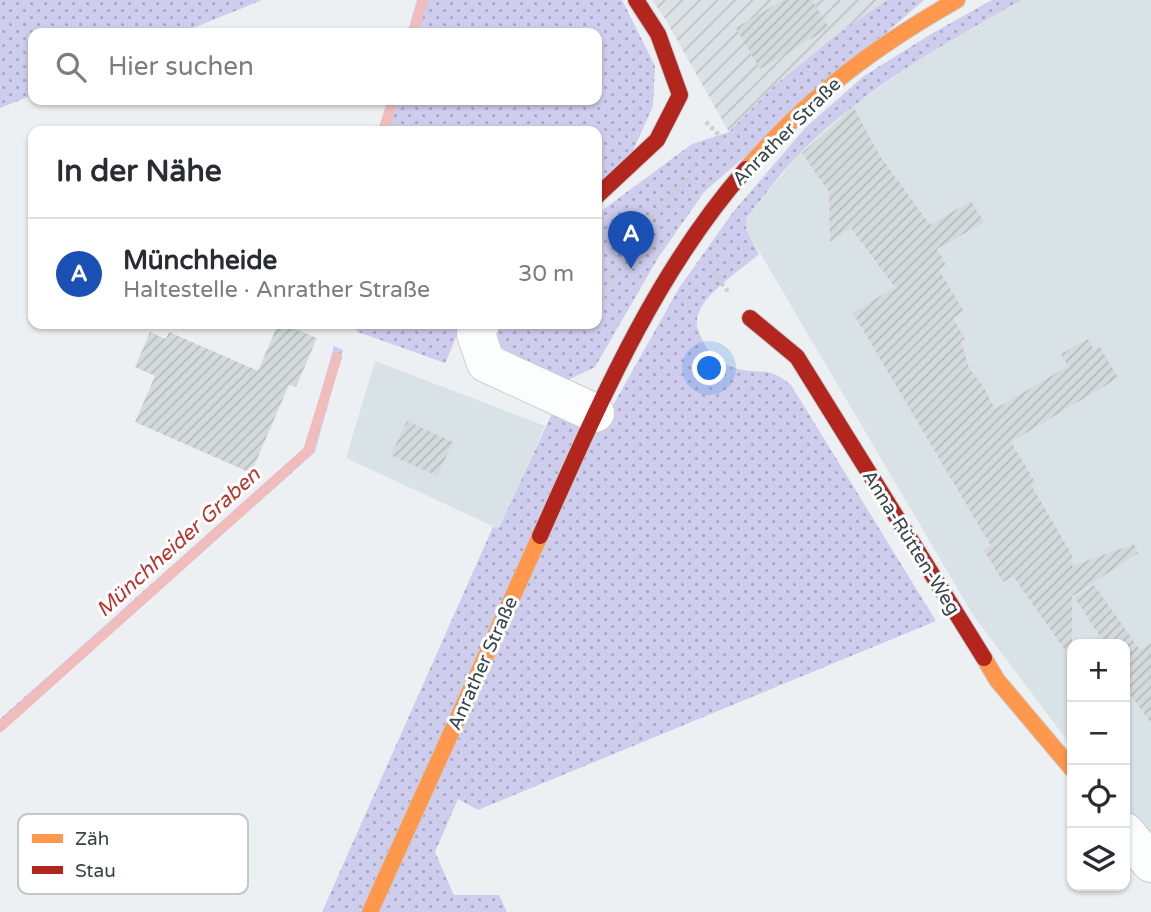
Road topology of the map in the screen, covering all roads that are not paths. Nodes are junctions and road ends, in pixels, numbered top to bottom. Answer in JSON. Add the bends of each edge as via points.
{"nodes":[{"id":1,"x":636,"y":0,"type":"edge"},
{"id":2,"x":957,"y":0,"type":"edge"},
{"id":3,"x":602,"y":191,"type":"edge"},
{"id":4,"x":750,"y":318,"type":"dead end"},
{"id":5,"x":478,"y":329,"type":"edge"},
{"id":6,"x":595,"y":413,"type":"junction"},
{"id":7,"x":1069,"y":765,"type":"edge"},
{"id":8,"x":1130,"y":838,"type":"edge"},
{"id":9,"x":1151,"y":863,"type":"edge"},
{"id":10,"x":370,"y":912,"type":"edge"}],
"edges":[{"from":1,"to":3,"type":"street","via":[[658,34],[680,95],[657,140]]},
{"from":2,"to":6,"type":"street","name":"Anrather Straße","via":[[857,63],[801,111],[750,164],[699,229],[652,302]]},
{"from":4,"to":7,"type":"street","name":"Anna-Rütten-Weg","via":[[797,357],[997,680]]},
{"from":5,"to":6,"type":"street","via":[[486,363]]},
{"from":6,"to":10,"type":"street","name":"Anrather Straße"},
{"from":8,"to":9,"type":"street"}]}
